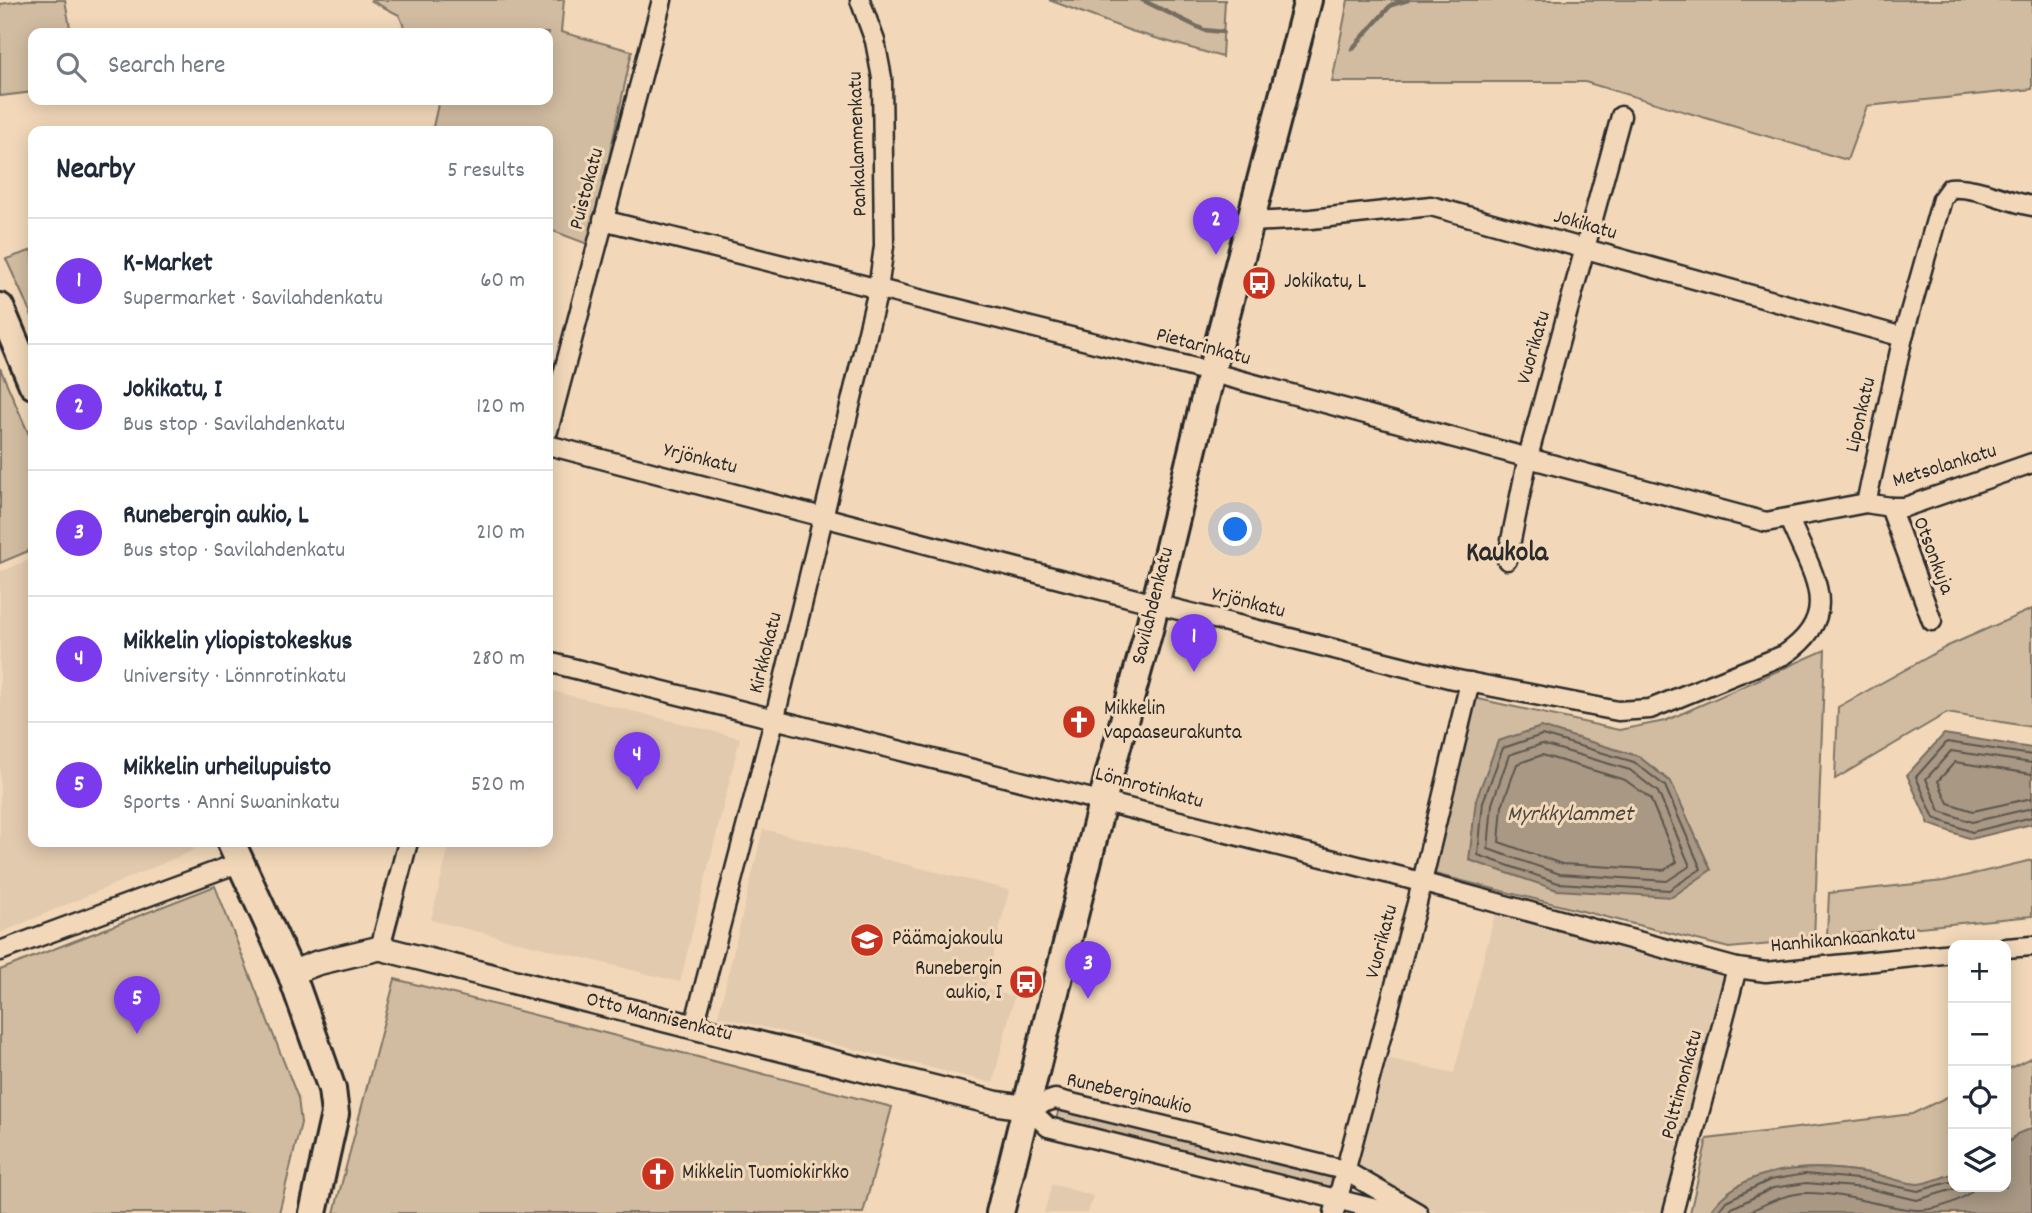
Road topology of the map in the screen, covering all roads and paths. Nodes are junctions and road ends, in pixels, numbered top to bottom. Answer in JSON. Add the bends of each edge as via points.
{"nodes":[{"id":1,"x":662,"y":0,"type":"edge"},
{"id":2,"x":860,"y":0,"type":"edge"},
{"id":3,"x":1305,"y":9,"type":"edge"},
{"id":4,"x":1620,"y":116,"type":"dead end"},
{"id":5,"x":2032,"y":206,"type":"edge"},
{"id":6,"x":603,"y":220,"type":"junction"},
{"id":7,"x":1250,"y":222,"type":"junction"},
{"id":8,"x":1586,"y":250,"type":"junction"},
{"id":9,"x":878,"y":290,"type":"junction"},
{"id":10,"x":0,"y":307,"type":"edge"},
{"id":11,"x":1903,"y":337,"type":"junction"},
{"id":12,"x":28,"y":373,"type":"edge"},
{"id":13,"x":1211,"y":373,"type":"junction"},
{"id":14,"x":553,"y":412,"type":"edge"},
{"id":15,"x":553,"y":446,"type":"edge"},
{"id":16,"x":1528,"y":457,"type":"junction"},
{"id":17,"x":2032,"y":463,"type":"edge"},
{"id":18,"x":1866,"y":503,"type":"junction"},
{"id":19,"x":1889,"y":508,"type":"junction"},
{"id":20,"x":824,"y":515,"type":"junction"},
{"id":21,"x":1789,"y":519,"type":"junction"},
{"id":22,"x":1507,"y":560,"type":"dead end"},
{"id":23,"x":1155,"y":604,"type":"junction"},
{"id":24,"x":1932,"y":621,"type":"dead end"},
{"id":25,"x":553,"y":663,"type":"edge"},
{"id":26,"x":1470,"y":682,"type":"junction"},
{"id":27,"x":775,"y":717,"type":"junction"},
{"id":28,"x":1102,"y":801,"type":"junction"},
{"id":29,"x":407,"y":847,"type":"edge"},
{"id":30,"x":230,"y":858,"type":"edge"},
{"id":31,"x":1422,"y":882,"type":"junction"},
{"id":32,"x":2032,"y":946,"type":"edge"},
{"id":33,"x":380,"y":948,"type":"junction"},
{"id":34,"x":2011,"y":948,"type":"edge"},
{"id":35,"x":0,"y":951,"type":"edge"},
{"id":36,"x":1948,"y":954,"type":"edge"},
{"id":37,"x":1737,"y":968,"type":"junction"},
{"id":38,"x":291,"y":973,"type":"junction"},
{"id":39,"x":694,"y":1026,"type":"junction"},
{"id":40,"x":1028,"y":1108,"type":"junction"},
{"id":41,"x":1344,"y":1170,"type":"junction"},
{"id":42,"x":1335,"y":1206,"type":"edge"},
{"id":43,"x":313,"y":1213,"type":"edge"},
{"id":44,"x":1000,"y":1213,"type":"edge"},
{"id":45,"x":1392,"y":1213,"type":"edge"},
{"id":46,"x":1418,"y":1213,"type":"edge"},
{"id":47,"x":1673,"y":1213,"type":"edge"}],
"edges":[{"from":1,"to":6,"type":"street","name":"Puistokatu"},
{"from":2,"to":9,"type":"street","name":"Pankalammenkatu","via":[[882,78],[884,246]]},
{"from":3,"to":7,"type":"main road","name":"Savilahdenkatu"},
{"from":4,"to":8,"type":"street","name":"Vuorikatu"},
{"from":5,"to":11,"type":"street","name":"Liponkatu","via":[[1967,187],[1950,188],[1941,199]]},
{"from":6,"to":9,"type":"street","name":"Pietarinkatu"},
{"from":6,"to":14,"type":"street","name":"Puistokatu"},
{"from":7,"to":8,"type":"street","name":"Jokikatu","via":[[1431,206]]},
{"from":7,"to":13,"type":"main road","name":"Savilahdenkatu"},
{"from":8,"to":11,"type":"street","name":"Jokikatu"},
{"from":8,"to":16,"type":"street","name":"Vuorikatu"},
{"from":9,"to":13,"type":"street","name":"Pietarinkatu"},
{"from":9,"to":20,"type":"street","name":"Kirkkokatu"},
{"from":10,"to":12,"type":"main road"},
{"from":11,"to":18,"type":"street","name":"Liponkatu"},
{"from":13,"to":16,"type":"street","name":"Pietarinkatu"},
{"from":13,"to":23,"type":"main road","name":"Savilahdenkatu"},
{"from":15,"to":20,"type":"street","name":"Yrjönkatu"},
{"from":16,"to":21,"type":"street","name":"Pietarinkatu","via":[[1766,522]]},
{"from":16,"to":22,"type":"street","name":"Vuorikatu"},
{"from":17,"to":19,"type":"street","name":"Metsolankatu"},
{"from":18,"to":19,"type":"street","name":"Metsolankatu"},
{"from":18,"to":21,"type":"street","name":"Metsolankatu"},
{"from":19,"to":24,"type":"street","name":"Otsonkuja"},
{"from":20,"to":23,"type":"street","name":"Yrjönkatu"},
{"from":20,"to":27,"type":"street","name":"Kirkkokatu"},
{"from":21,"to":26,"type":"street","name":"Yrjönkatu","via":[[1821,596],[1816,624],[1802,643],[1784,655],[1634,712]]},
{"from":23,"to":26,"type":"street","name":"Yrjönkatu"},
{"from":23,"to":28,"type":"main road","name":"Savilahdenkatu"},
{"from":25,"to":27,"type":"street","name":"Lönnrotinkatu"},
{"from":26,"to":31,"type":"street","name":"Vuorikatu"},
{"from":27,"to":28,"type":"street","name":"Lönnrotinkatu"},
{"from":27,"to":39,"type":"street","name":"Kirkkokatu"},
{"from":28,"to":31,"type":"street","name":"Lönnrotinkatu"},
{"from":28,"to":40,"type":"main road","name":"Savilahdenkatu"},
{"from":29,"to":33,"type":"street"},
{"from":30,"to":35,"type":"street"},
{"from":30,"to":38,"type":"main road"},
{"from":31,"to":37,"type":"street","name":"Lönnrotinkatu"},
{"from":31,"to":41,"type":"street","name":"Vuorikatu"},
{"from":32,"to":34,"type":"street"},
{"from":33,"to":38,"type":"street","name":"Otto Mannisenkatu"},
{"from":33,"to":39,"type":"street","name":"Otto Mannisenkatu"},
{"from":36,"to":37,"type":"street","name":"Hanhikankaankatu","via":[[1766,972]]},
{"from":37,"to":47,"type":"street","name":"Polttimonkatu"},
{"from":38,"to":43,"type":"main road","via":[[332,1089],[335,1114]]},
{"from":39,"to":40,"type":"street","name":"Otto Mannisenkatu"},
{"from":40,"to":41,"type":"street","name":"Runeberginaukio","via":[[1055,1099]]},
{"from":40,"to":42,"type":"street","via":[[1048,1127]]},
{"from":40,"to":44,"type":"main road","name":"Savilahdenkatu"},
{"from":41,"to":42,"type":"street","name":"Vuorikatu"},
{"from":41,"to":46,"type":"street","name":"Runeberginaukio"},
{"from":42,"to":45,"type":"street"}]}
